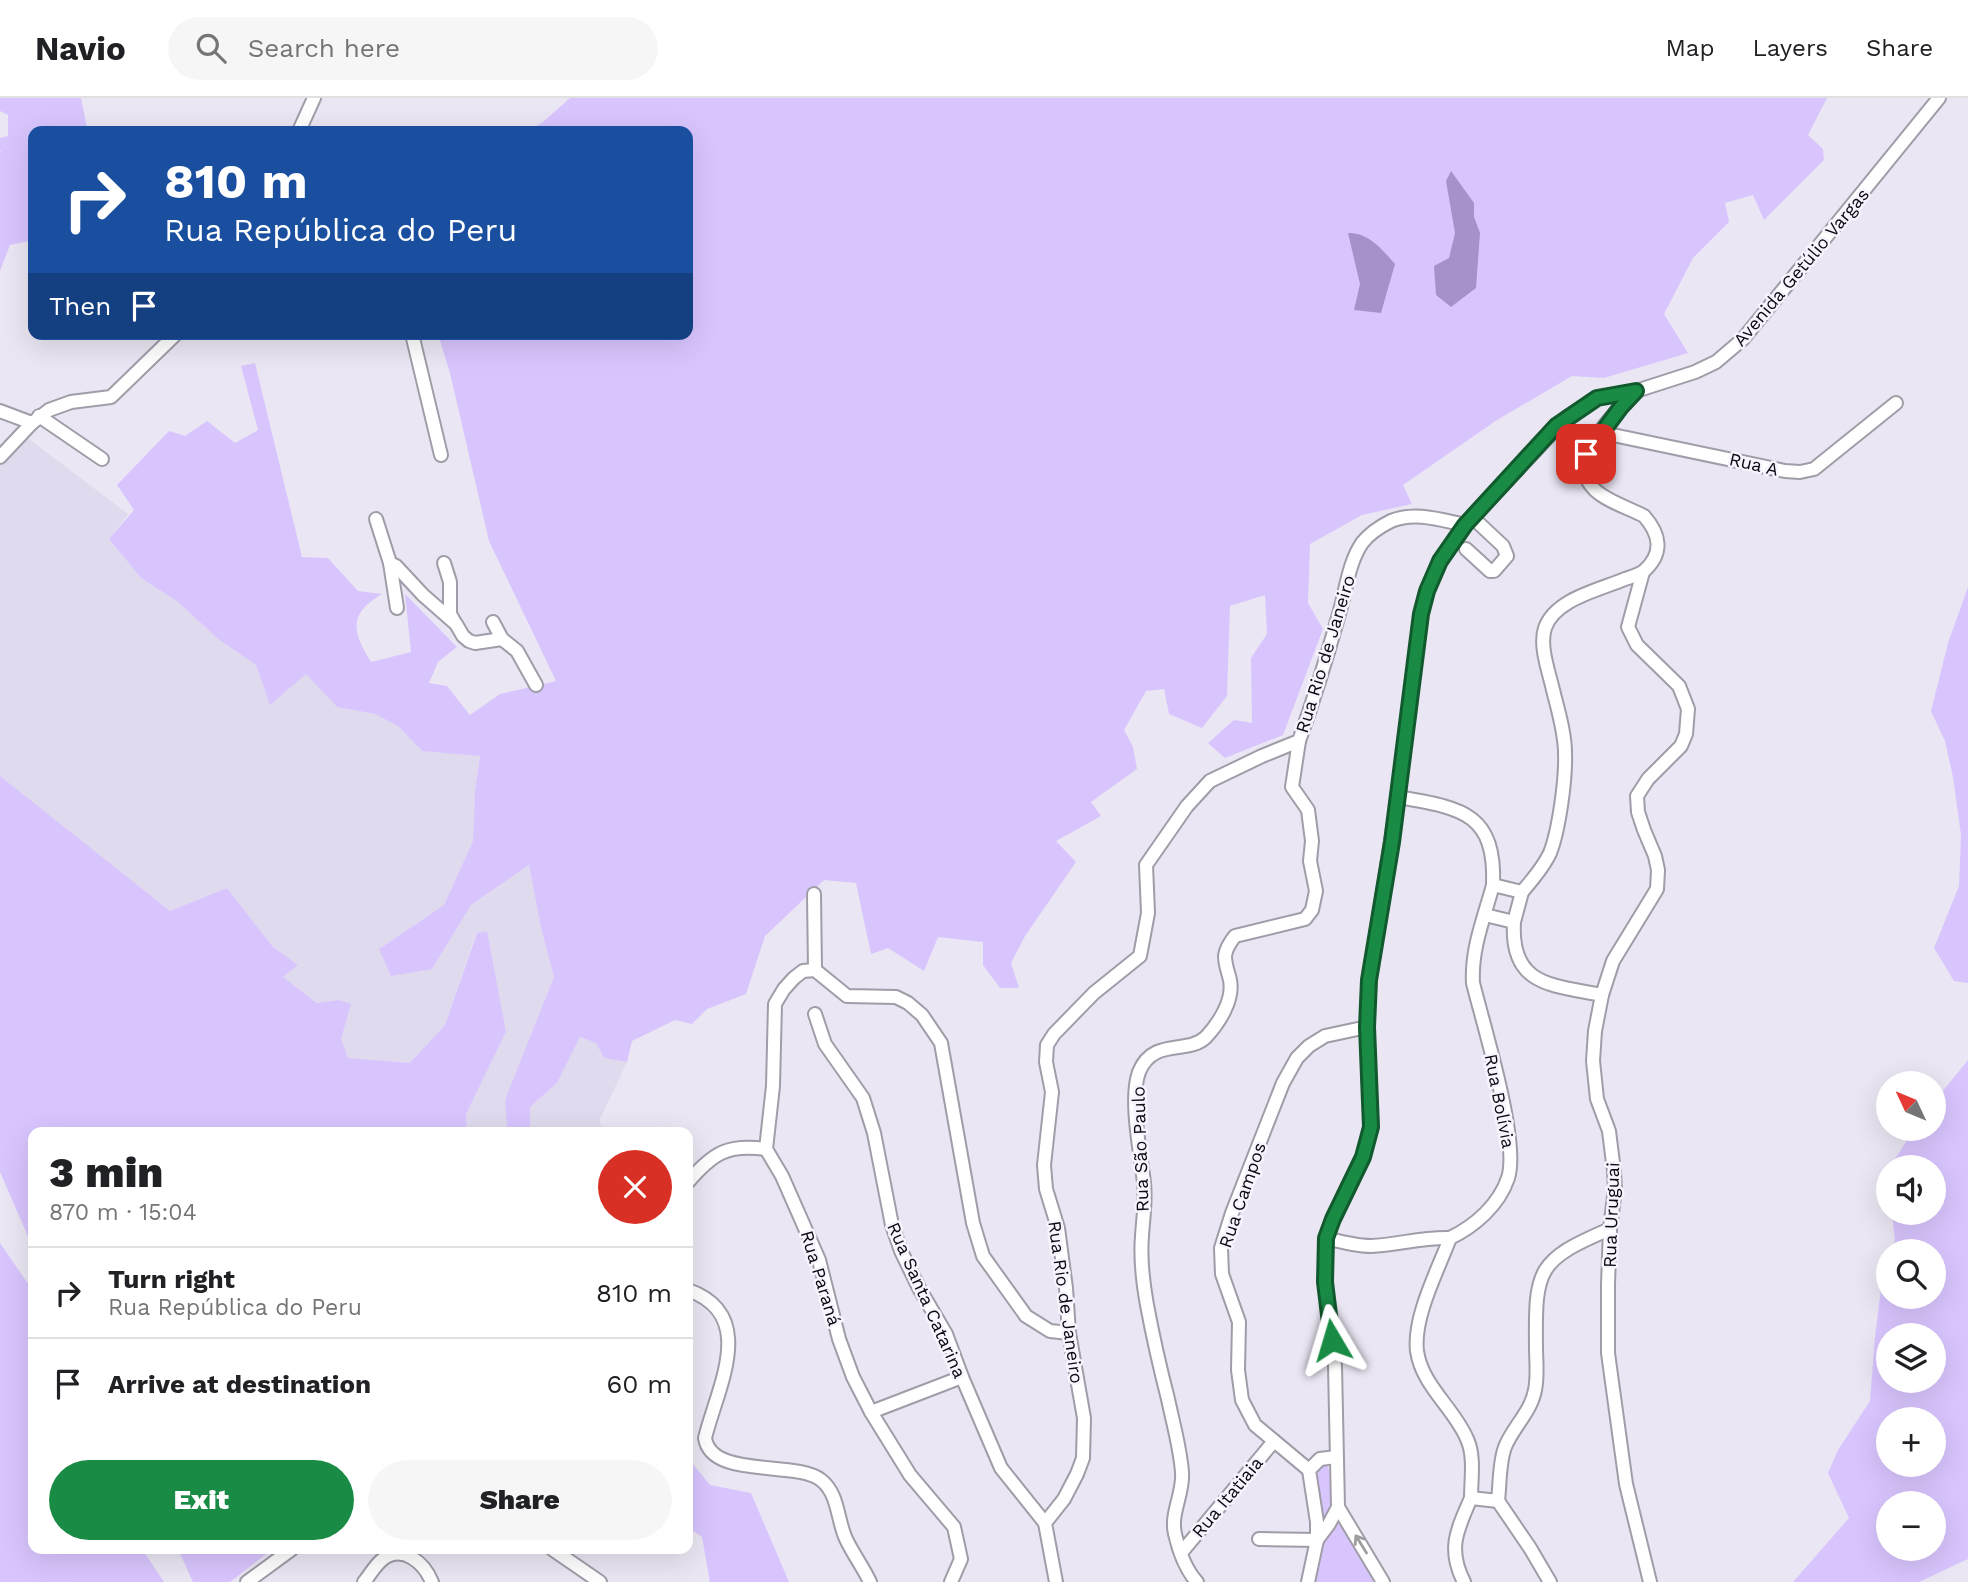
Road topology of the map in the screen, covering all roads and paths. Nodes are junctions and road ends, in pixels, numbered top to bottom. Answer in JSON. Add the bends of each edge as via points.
{"nodes":[{"id":1,"x":314,"y":98,"type":"edge"},
{"id":2,"x":1939,"y":98,"type":"edge"},
{"id":3,"x":301,"y":126,"type":"edge"},
{"id":4,"x":170,"y":340,"type":"edge"},
{"id":5,"x":413,"y":340,"type":"edge"},
{"id":6,"x":1636,"y":391,"type":"junction"},
{"id":7,"x":1896,"y":403,"type":"dead end"},
{"id":8,"x":0,"y":411,"type":"edge"},
{"id":9,"x":36,"y":419,"type":"junction"},
{"id":10,"x":1592,"y":444,"type":"junction"},
{"id":11,"x":441,"y":455,"type":"dead end"},
{"id":12,"x":0,"y":457,"type":"edge"},
{"id":13,"x":102,"y":459,"type":"dead end"},
{"id":14,"x":376,"y":519,"type":"dead end"},
{"id":15,"x":1468,"y":521,"type":"junction"},
{"id":16,"x":1466,"y":549,"type":"dead end"},
{"id":17,"x":390,"y":563,"type":"junction"},
{"id":18,"x":444,"y":563,"type":"dead end"},
{"id":19,"x":1643,"y":572,"type":"junction"},
{"id":20,"x":397,"y":608,"type":"dead end"},
{"id":21,"x":493,"y":622,"type":"dead end"},
{"id":22,"x":456,"y":624,"type":"junction"},
{"id":23,"x":502,"y":639,"type":"junction"},
{"id":24,"x":536,"y":685,"type":"dead end"},
{"id":25,"x":1299,"y":741,"type":"junction"},
{"id":26,"x":1398,"y":797,"type":"junction"},
{"id":27,"x":1493,"y":885,"type":"junction"},
{"id":28,"x":1522,"y":892,"type":"junction"},
{"id":29,"x":814,"y":894,"type":"dead end"},
{"id":30,"x":1485,"y":915,"type":"junction"},
{"id":31,"x":1514,"y":922,"type":"junction"},
{"id":32,"x":815,"y":970,"type":"junction"},
{"id":33,"x":1602,"y":995,"type":"junction"},
{"id":34,"x":815,"y":1014,"type":"dead end"},
{"id":35,"x":1367,"y":1027,"type":"junction"},
{"id":36,"x":766,"y":1149,"type":"junction"},
{"id":37,"x":693,"y":1177,"type":"edge"},
{"id":38,"x":1610,"y":1229,"type":"junction"},
{"id":39,"x":1326,"y":1238,"type":"junction"},
{"id":40,"x":1450,"y":1238,"type":"junction"},
{"id":41,"x":693,"y":1292,"type":"edge"},
{"id":42,"x":1069,"y":1333,"type":"junction"},
{"id":43,"x":962,"y":1377,"type":"junction"},
{"id":44,"x":871,"y":1412,"type":"junction"},
{"id":45,"x":1274,"y":1441,"type":"junction"},
{"id":46,"x":1336,"y":1457,"type":"junction"},
{"id":47,"x":1309,"y":1470,"type":"junction"},
{"id":48,"x":1471,"y":1498,"type":"junction"},
{"id":49,"x":1498,"y":1501,"type":"junction"},
{"id":50,"x":1338,"y":1507,"type":"junction"},
{"id":51,"x":1045,"y":1523,"type":"junction"},
{"id":52,"x":1259,"y":1539,"type":"dead end"},
{"id":53,"x":1317,"y":1540,"type":"junction"},
{"id":54,"x":1181,"y":1553,"type":"junction"},
{"id":55,"x":285,"y":1554,"type":"edge"},
{"id":56,"x":395,"y":1554,"type":"edge"},
{"id":57,"x":400,"y":1554,"type":"edge"},
{"id":58,"x":559,"y":1554,"type":"edge"},
{"id":59,"x":247,"y":1582,"type":"edge"},
{"id":60,"x":365,"y":1582,"type":"edge"},
{"id":61,"x":432,"y":1582,"type":"edge"},
{"id":62,"x":600,"y":1582,"type":"edge"},
{"id":63,"x":870,"y":1582,"type":"edge"},
{"id":64,"x":951,"y":1582,"type":"edge"},
{"id":65,"x":1056,"y":1582,"type":"edge"},
{"id":66,"x":1197,"y":1582,"type":"edge"},
{"id":67,"x":1308,"y":1582,"type":"edge"},
{"id":68,"x":1383,"y":1582,"type":"edge"},
{"id":69,"x":1464,"y":1582,"type":"edge"},
{"id":70,"x":1549,"y":1582,"type":"edge"},
{"id":71,"x":1650,"y":1582,"type":"edge"}],
"edges":[{"from":1,"to":3,"type":"street"},
{"from":2,"to":6,"type":"street","name":"Avenida Getúlio Vargas","via":[[1743,339],[1706,367]]},
{"from":4,"to":9,"type":"street","via":[[111,397],[64,404]]},
{"from":5,"to":11,"type":"street"},
{"from":6,"to":10,"type":"street"},
{"from":6,"to":15,"type":"street","name":"Avenida Getúlio Vargas","via":[[1597,398],[1567,417]]},
{"from":7,"to":10,"type":"street","name":"Rua A","via":[[1826,462],[1807,471],[1786,471],[1613,435]]},
{"from":8,"to":9,"type":"street"},
{"from":9,"to":12,"type":"street"},
{"from":9,"to":13,"type":"street"},
{"from":10,"to":19,"type":"street","via":[[1584,465],[1593,489],[1644,516],[1658,535],[1658,550]]},
{"from":14,"to":17,"type":"street"},
{"from":15,"to":16,"type":"street","via":[[1503,546],[1507,556],[1490,571]]},
{"from":15,"to":25,"type":"street","name":"Rua Rio de Janeiro","via":[[1432,517],[1392,520],[1361,544]]},
{"from":15,"to":26,"type":"street","name":"Avenida Getúlio Vargas","via":[[1440,561],[1421,614]]},
{"from":17,"to":20,"type":"street"},
{"from":17,"to":22,"type":"street"},
{"from":18,"to":22,"type":"street","via":[[450,582],[450,614]]},
{"from":19,"to":28,"type":"street","via":[[1567,603],[1545,628],[1546,658],[1565,752],[1550,853]]},
{"from":19,"to":33,"type":"street","name":"Rua Uruguai","via":[[1628,627],[1637,645],[1679,686],[1688,723],[1681,746],[1637,796],[1638,812],[1656,856],[1657,890],[1613,961]]},
{"from":21,"to":23,"type":"street"},
{"from":22,"to":23,"type":"street","via":[[463,636],[475,643]]},
{"from":23,"to":24,"type":"street","via":[[517,651]]},
{"from":25,"to":42,"type":"street","name":"Rua Rio de Janeiro","via":[[1210,781],[1187,806],[1146,865],[1148,913],[1140,956],[1094,993],[1047,1045],[1052,1092],[1044,1165],[1058,1228]]},
{"from":25,"to":54,"type":"street","name":"Rua São Paulo","via":[[1292,786],[1308,810],[1316,891],[1312,910],[1305,919],[1235,936],[1224,957],[1230,992],[1218,1021],[1205,1039],[1166,1047],[1144,1063],[1138,1074],[1136,1109],[1145,1194],[1142,1262],[1147,1306],[1179,1447],[1183,1483],[1173,1521]]},
{"from":26,"to":27,"type":"street","name":"Rua Bolívia","via":[[1456,808],[1476,824],[1493,857]]},
{"from":26,"to":35,"type":"street","name":"Avenida Getúlio Vargas","via":[[1369,980]]},
{"from":27,"to":28,"type":"street"},
{"from":27,"to":30,"type":"street","name":"Rua Bolívia"},
{"from":28,"to":31,"type":"street"},
{"from":29,"to":32,"type":"street"},
{"from":30,"to":31,"type":"street"},
{"from":30,"to":40,"type":"street","name":"Rua Bolívia","via":[[1473,954],[1473,983],[1497,1079],[1511,1163],[1492,1206]]},
{"from":31,"to":33,"type":"street","via":[[1516,956],[1533,978]]},
{"from":32,"to":36,"type":"street","via":[[794,978],[775,1004]]},
{"from":32,"to":42,"type":"street","via":[[847,996],[896,997],[908,1003],[935,1031],[946,1058],[983,1255],[1026,1316],[1049,1331]]},
{"from":33,"to":38,"type":"street","name":"Rua Uruguai","via":[[1595,1031],[1594,1081],[1613,1154]]},
{"from":34,"to":43,"type":"street","name":"Rua Santa Catarina","via":[[825,1044],[863,1098],[892,1225]]},
{"from":35,"to":39,"type":"street","name":"Avenida Getúlio Vargas","via":[[1370,1137]]},
{"from":35,"to":45,"type":"street","name":"Rua Campos","via":[[1325,1036],[1297,1058],[1283,1083],[1224,1237],[1221,1266],[1239,1322],[1242,1400],[1255,1425]]},
{"from":36,"to":37,"type":"street","via":[[729,1148],[715,1154]]},
{"from":36,"to":44,"type":"street","name":"Rua Paraná","via":[[819,1260],[845,1357]]},
{"from":38,"to":49,"type":"street","via":[[1561,1252],[1542,1276],[1537,1294],[1535,1391],[1505,1448]]},
{"from":38,"to":71,"type":"street","name":"Rua Uruguai","via":[[1608,1353],[1626,1484]]},
{"from":39,"to":40,"type":"street","via":[[1370,1246]]},
{"from":39,"to":46,"type":"street","name":"Avenida Getúlio Vargas"},
{"from":40,"to":48,"type":"street","via":[[1420,1318],[1417,1350],[1429,1384],[1466,1437],[1472,1466]]},
{"from":41,"to":63,"type":"street","via":[[717,1309],[729,1338],[728,1359],[705,1438],[707,1446],[725,1460],[819,1478],[831,1490],[845,1537]]},
{"from":42,"to":51,"type":"street","name":"Rua Rio de Janeiro","via":[[1084,1418],[1083,1458],[1064,1499]]},
{"from":43,"to":44,"type":"street"},
{"from":43,"to":51,"type":"street","name":"Rua Santa Catarina","via":[[1001,1468]]},
{"from":44,"to":64,"type":"street","name":"Rua Paraná","via":[[918,1486],[954,1527],[961,1559]]},
{"from":45,"to":47,"type":"street","name":"Rua Campos"},
{"from":45,"to":54,"type":"street","name":"Rua Itatiaia"},
{"from":46,"to":47,"type":"street","via":[[1320,1459]]},
{"from":46,"to":50,"type":"street","name":"Avenida Getúlio Vargas"},
{"from":47,"to":53,"type":"street"},
{"from":48,"to":49,"type":"street"},
{"from":48,"to":69,"type":"street","via":[[1454,1543]]},
{"from":49,"to":70,"type":"street"},
{"from":50,"to":53,"type":"street"},
{"from":68,"to":50,"type":"street","one_way":true},
{"from":51,"to":65,"type":"street"},
{"from":52,"to":53,"type":"street"},
{"from":53,"to":67,"type":"street"},
{"from":54,"to":66,"type":"street","name":"Rua São Paulo"},
{"from":55,"to":59,"type":"street"},
{"from":56,"to":60,"type":"street","via":[[383,1559]]},
{"from":57,"to":61,"type":"street","via":[[415,1559]]},
{"from":58,"to":62,"type":"street"}]}
